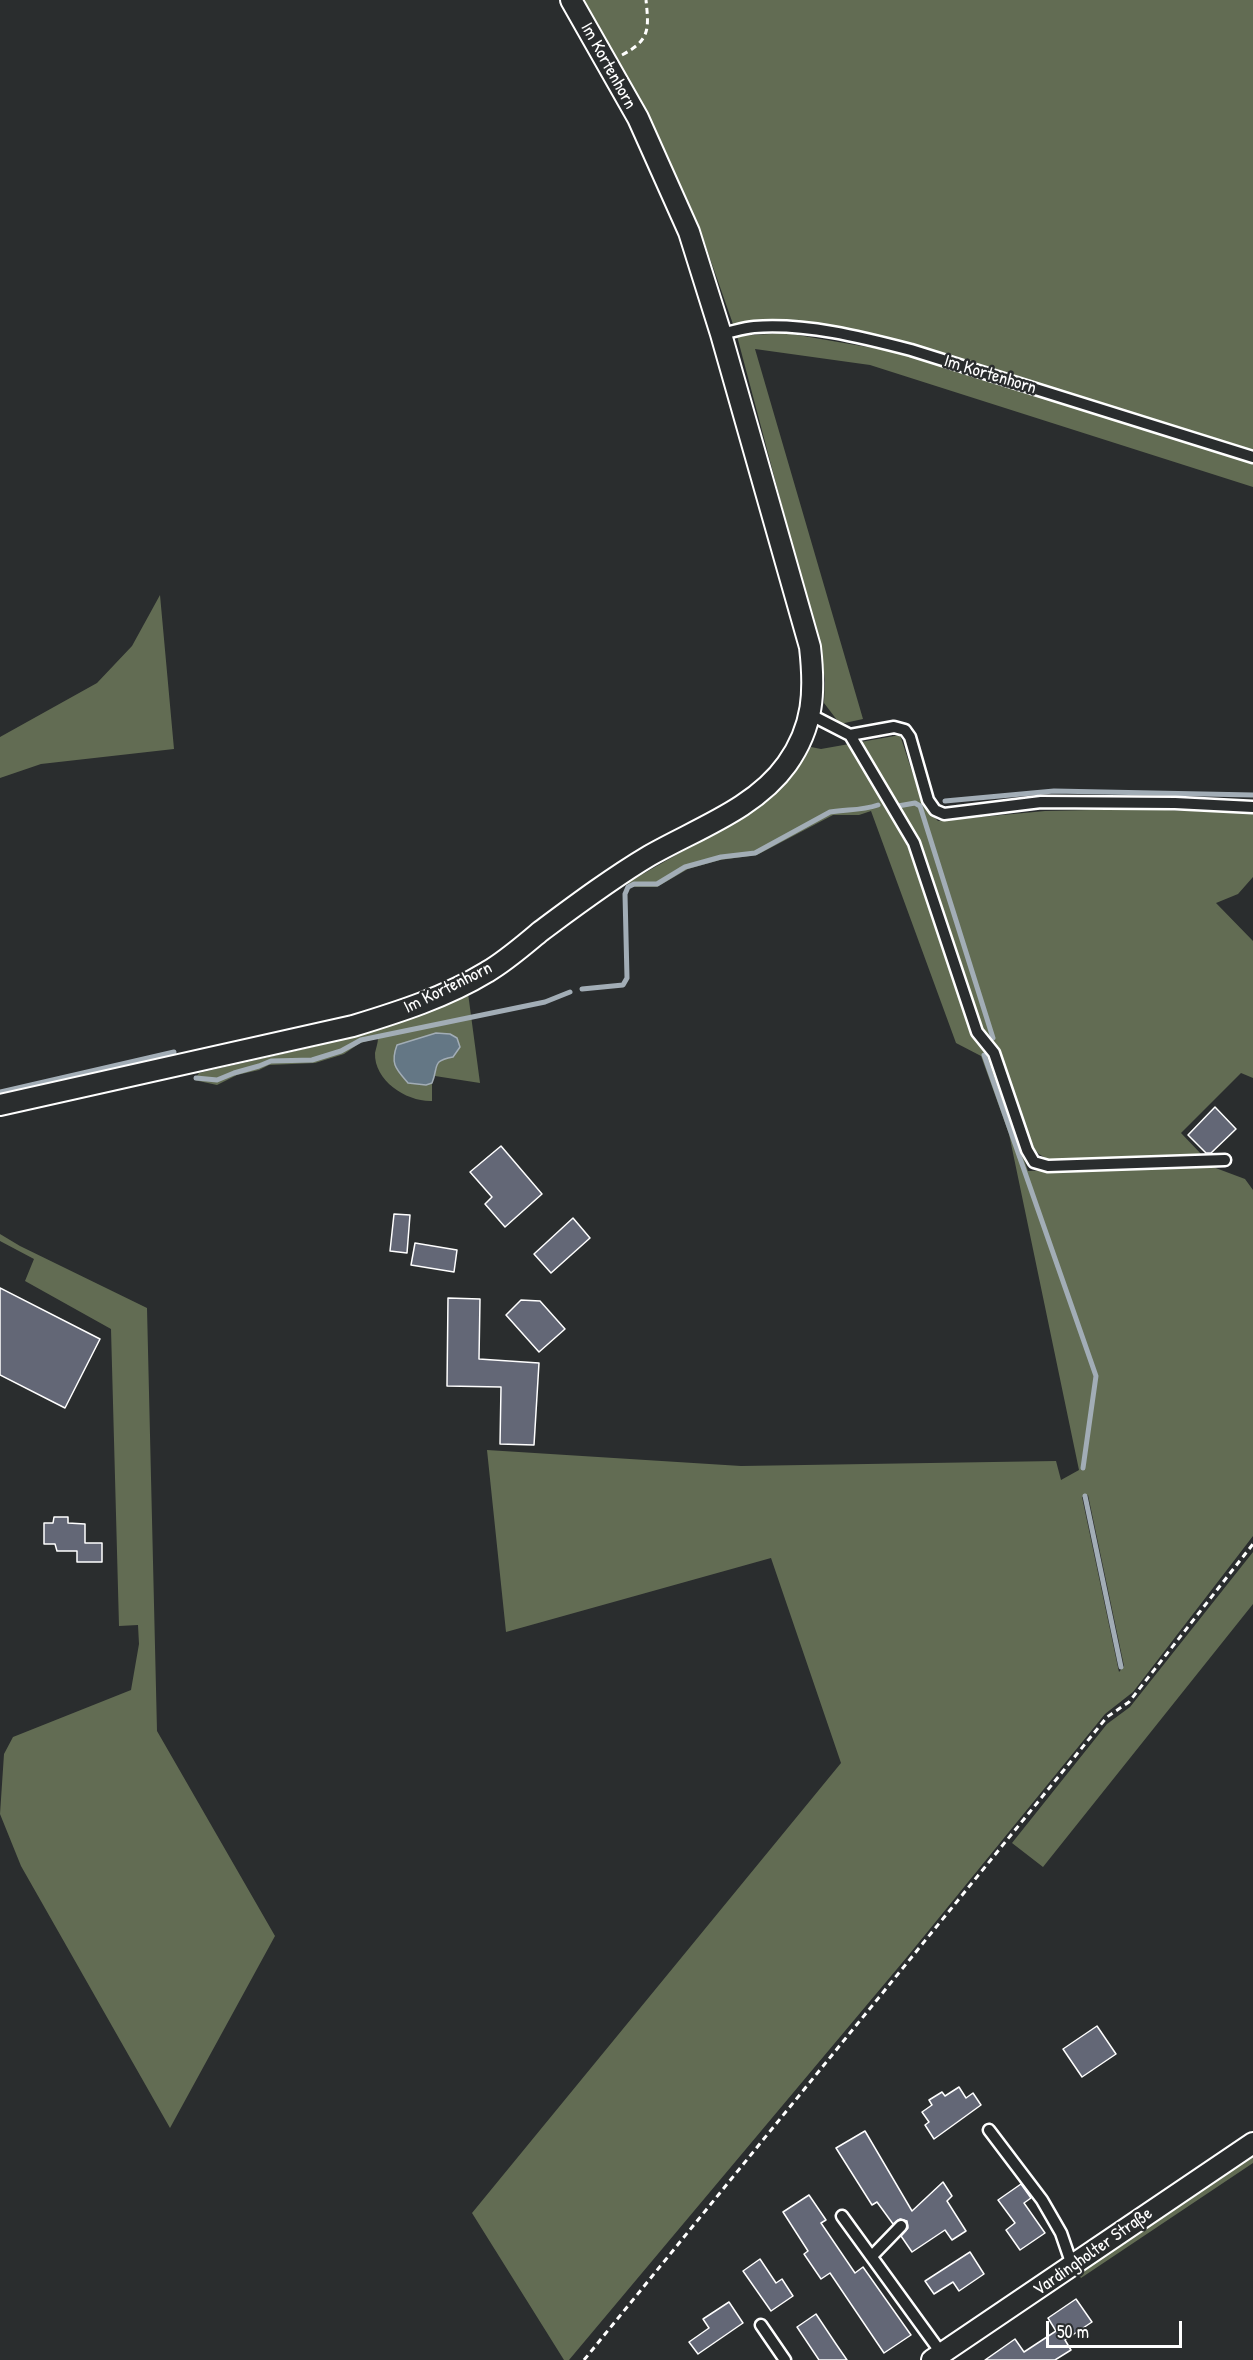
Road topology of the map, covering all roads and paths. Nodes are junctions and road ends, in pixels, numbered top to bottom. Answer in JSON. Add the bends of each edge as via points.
{"nodes":[{"id":1,"x":571,"y":0,"type":"edge"},
{"id":2,"x":646,"y":0,"type":"edge"},
{"id":3,"x":607,"y":63,"type":"junction"},
{"id":4,"x":721,"y":334,"type":"junction"},
{"id":5,"x":1253,"y":457,"type":"edge"},
{"id":6,"x":811,"y":715,"type":"junction"},
{"id":7,"x":850,"y":735,"type":"junction"},
{"id":8,"x":1253,"y":807,"type":"edge"},
{"id":9,"x":0,"y":1105,"type":"edge"},
{"id":10,"x":1225,"y":1160,"type":"dead end"},
{"id":11,"x":1253,"y":1544,"type":"edge"},
{"id":12,"x":989,"y":2130,"type":"dead end"},
{"id":13,"x":1253,"y":2144,"type":"edge"},
{"id":14,"x":843,"y":2216,"type":"dead end"},
{"id":15,"x":901,"y":2226,"type":"dead end"},
{"id":16,"x":872,"y":2256,"type":"junction"},
{"id":17,"x":1072,"y":2265,"type":"junction"},
{"id":18,"x":761,"y":2325,"type":"dead end"},
{"id":19,"x":937,"y":2357,"type":"edge"},
{"id":20,"x":584,"y":2360,"type":"edge"},
{"id":21,"x":785,"y":2360,"type":"edge"}],
"edges":[{"from":1,"to":3,"type":"street","name":"Im Kortenhorn"},
{"from":2,"to":3,"type":"path","via":[[647,34],[641,43]]},
{"from":3,"to":4,"type":"street","name":"Im Kortenhorn","via":[[638,118],[689,232]]},
{"from":4,"to":5,"type":"lane","name":"Im Kortenhorn","via":[[752,327],[789,327],[870,340]]},
{"from":4,"to":6,"type":"street","name":"Im Kortenhorn","via":[[810,647],[814,679]]},
{"from":6,"to":7,"type":"lane"},
{"from":6,"to":9,"type":"street","name":"Im Kortenhorn","via":[[801,741],[768,786],[744,804],[648,857],[488,972],[445,993],[404,1011],[353,1026]]},
{"from":7,"to":8,"type":"lane","via":[[894,727],[905,730],[928,800],[944,814],[1041,802],[1175,802]]},
{"from":7,"to":10,"type":"lane","via":[[914,843],[977,1032],[993,1053],[1034,1162],[1048,1166]]},
{"from":11,"to":20,"type":"path","via":[[1129,1702],[1107,1718]]},
{"from":12,"to":17,"type":"lane","via":[[1042,2200],[1061,2233]]},
{"from":13,"to":17,"type":"street","name":"Vardingholter Straße"},
{"from":14,"to":16,"type":"lane"},
{"from":15,"to":16,"type":"lane"},
{"from":16,"to":19,"type":"lane"},
{"from":17,"to":19,"type":"street","name":"Vardingholter Straße"},
{"from":18,"to":21,"type":"lane"}]}
